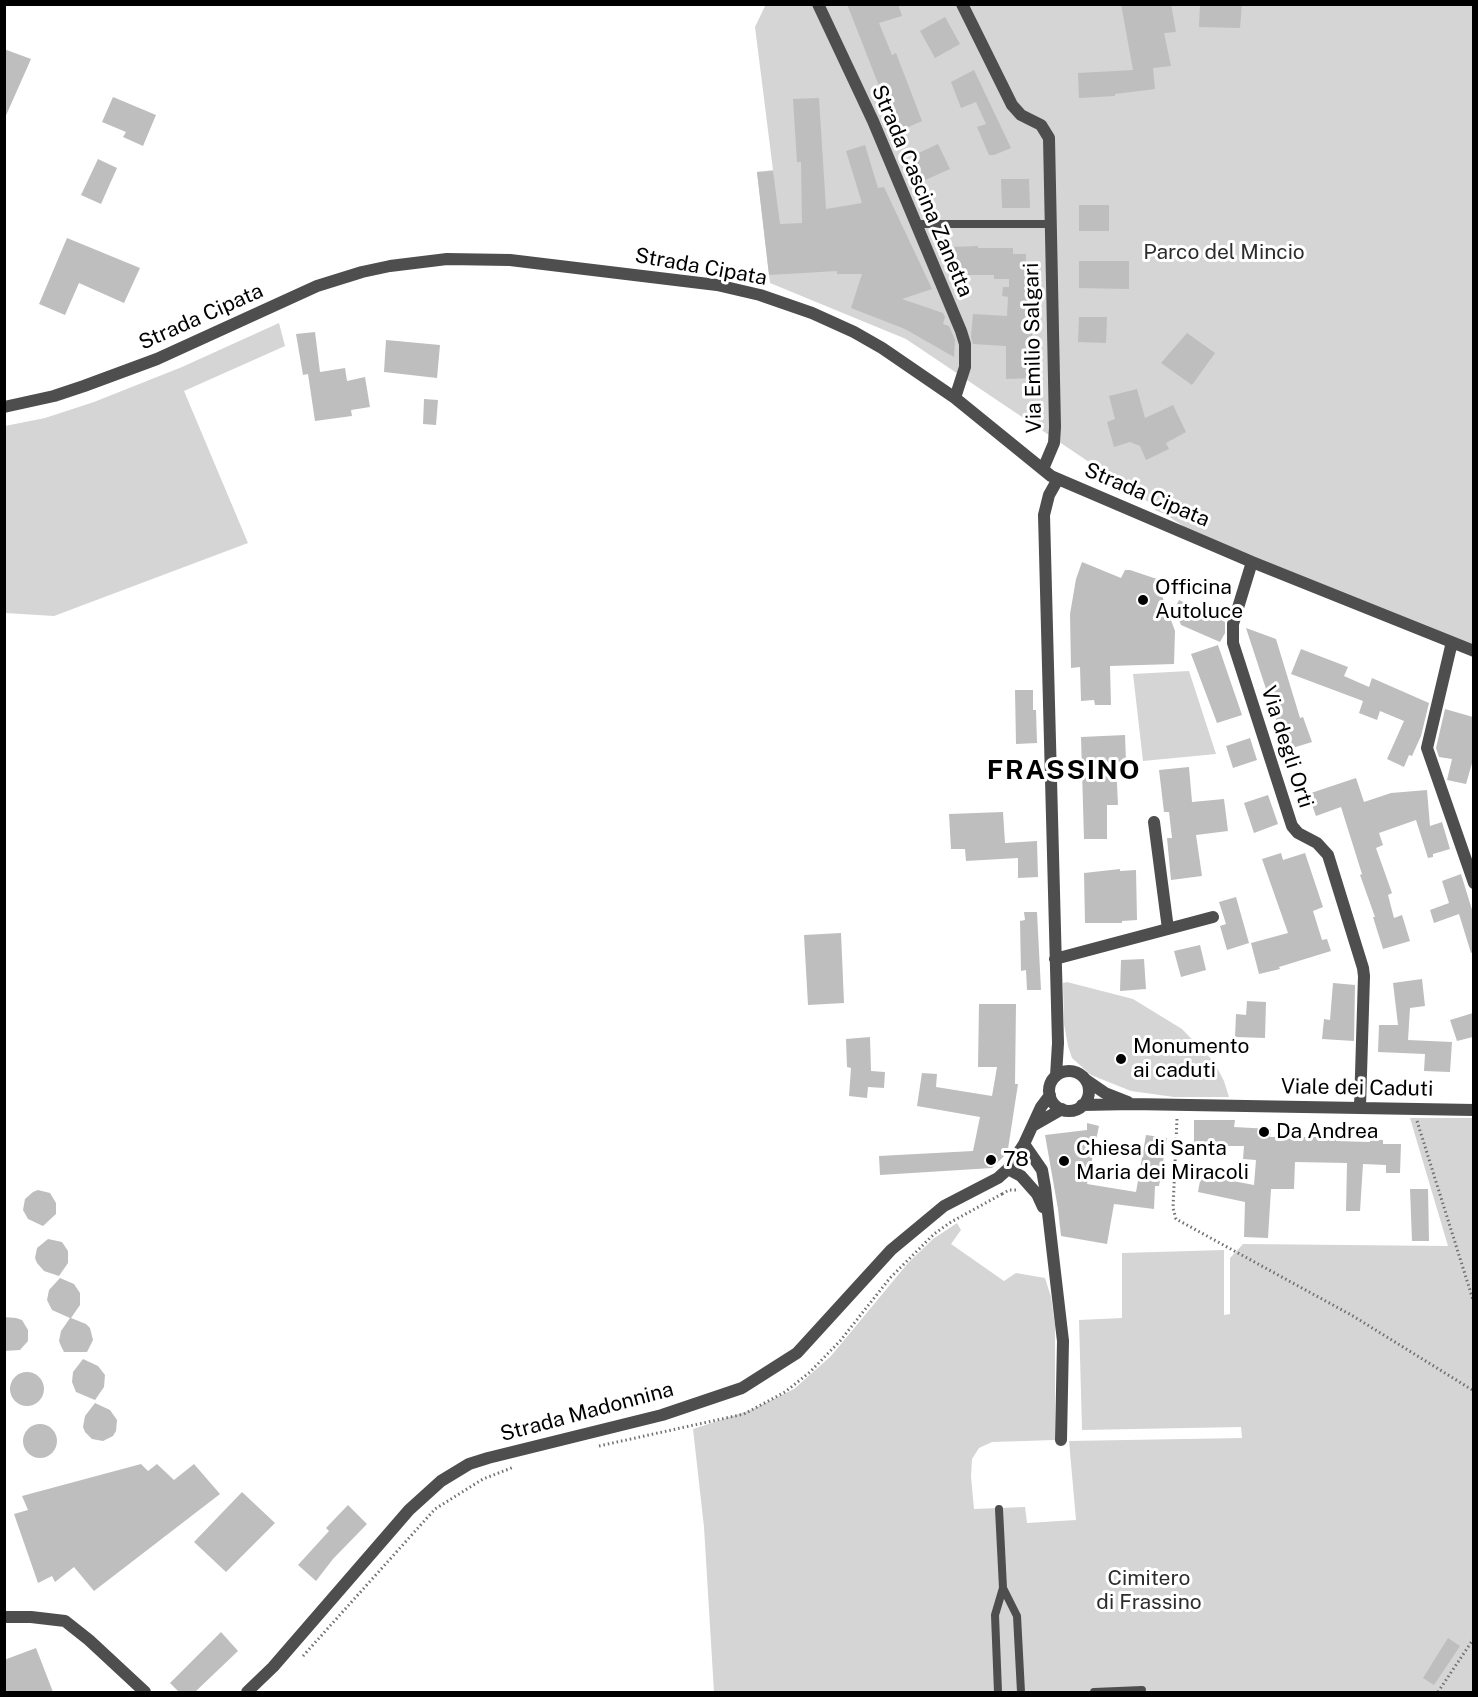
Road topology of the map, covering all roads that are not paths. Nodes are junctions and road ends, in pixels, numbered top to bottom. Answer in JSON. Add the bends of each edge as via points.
{"nodes":[{"id":1,"x":818,"y":4,"type":"edge"},
{"id":2,"x":962,"y":4,"type":"edge"},
{"id":3,"x":916,"y":224,"type":"junction"},
{"id":4,"x":1051,"y":224,"type":"junction"},
{"id":5,"x":954,"y":398,"type":"junction"},
{"id":6,"x":4,"y":406,"type":"edge"},
{"id":7,"x":1043,"y":469,"type":"junction"},
{"id":8,"x":1058,"y":478,"type":"junction"},
{"id":9,"x":1252,"y":562,"type":"junction"},
{"id":10,"x":1452,"y":642,"type":"junction"},
{"id":11,"x":1473,"y":651,"type":"edge"},
{"id":12,"x":1154,"y":822,"type":"dead end"},
{"id":13,"x":1473,"y":883,"type":"edge"},
{"id":14,"x":1213,"y":917,"type":"dead end"},
{"id":15,"x":1168,"y":929,"type":"junction"},
{"id":16,"x":1055,"y":959,"type":"junction"},
{"id":17,"x":1058,"y":1043,"type":"junction"},
{"id":18,"x":1074,"y":1071,"type":"junction"},
{"id":19,"x":1056,"y":1076,"type":"junction"},
{"id":20,"x":1086,"y":1080,"type":"junction"},
{"id":21,"x":1050,"y":1095,"type":"junction"},
{"id":22,"x":1132,"y":1104,"type":"junction"},
{"id":23,"x":1082,"y":1105,"type":"junction"},
{"id":24,"x":1360,"y":1107,"type":"junction"},
{"id":25,"x":1062,"y":1109,"type":"junction"},
{"id":26,"x":1473,"y":1110,"type":"edge"},
{"id":27,"x":1034,"y":1125,"type":"junction"},
{"id":28,"x":1024,"y":1144,"type":"junction"},
{"id":29,"x":1008,"y":1169,"type":"junction"},
{"id":30,"x":1047,"y":1213,"type":"junction"},
{"id":31,"x":1062,"y":1440,"type":"dead end"},
{"id":32,"x":999,"y":1509,"type":"dead end"},
{"id":33,"x":1003,"y":1588,"type":"junction"},
{"id":34,"x":4,"y":1617,"type":"edge"},
{"id":35,"x":1142,"y":1690,"type":"dead end"},
{"id":36,"x":145,"y":1692,"type":"edge"},
{"id":37,"x":247,"y":1692,"type":"edge"},
{"id":38,"x":998,"y":1692,"type":"edge"},
{"id":39,"x":1021,"y":1692,"type":"edge"},
{"id":40,"x":1094,"y":1692,"type":"edge"}],
"edges":[{"from":1,"to":3,"type":"street","name":"Strada Cascina Zanetta"},
{"from":2,"to":4,"type":"street","name":"Via Emilio Salgari","via":[[1012,105],[1043,127],[1048,138]]},
{"from":3,"to":4,"type":"lane"},
{"from":3,"to":5,"type":"street","name":"Strada Cascina Zanetta","via":[[965,344],[965,368]]},
{"from":4,"to":7,"type":"street","name":"Via Emilio Salgari","via":[[1055,427],[1054,442]]},
{"from":5,"to":6,"type":"street","name":"Strada Cipata","via":[[911,366],[854,332],[760,295],[687,280],[579,267],[447,259],[390,266],[338,279],[157,359],[74,390]]},
{"from":5,"to":7,"type":"street","name":"Strada Cipata"},
{"from":7,"to":8,"type":"street","name":"Strada Cipata"},
{"from":8,"to":9,"type":"street","name":"Strada Cipata"},
{"from":8,"to":16,"type":"street","via":[[1044,515]]},
{"from":9,"to":10,"type":"street","name":"Strada Cipata"},
{"from":9,"to":24,"type":"street","name":"Via degli Orti","via":[[1233,624],[1233,643],[1292,826],[1328,855],[1363,968]]},
{"from":10,"to":11,"type":"street","name":"Strada Cipata"},
{"from":10,"to":13,"type":"street","via":[[1427,748]]},
{"from":12,"to":15,"type":"street"},
{"from":14,"to":15,"type":"street"},
{"from":15,"to":16,"type":"street"},
{"from":16,"to":17,"type":"street"},
{"from":17,"to":18,"type":"street"},
{"from":17,"to":19,"type":"street"},
{"from":18,"to":19,"type":"street"},
{"from":18,"to":20,"type":"street"},
{"from":19,"to":21,"type":"street"},
{"from":20,"to":22,"type":"street","name":"Viale dei Caduti"},
{"from":20,"to":23,"type":"street","via":[[1088,1095]]},
{"from":21,"to":25,"type":"street"},
{"from":21,"to":27,"type":"street"},
{"from":22,"to":23,"type":"street","name":"Viale dei Caduti"},
{"from":22,"to":24,"type":"street","name":"Viale dei Caduti"},
{"from":23,"to":25,"type":"street"},
{"from":24,"to":26,"type":"street","name":"Viale dei Caduti"},
{"from":25,"to":27,"type":"street"},
{"from":27,"to":28,"type":"street"},
{"from":28,"to":29,"type":"street"},
{"from":28,"to":30,"type":"street","via":[[1042,1170]]},
{"from":29,"to":30,"type":"street","via":[[1021,1176],[1037,1194]]},
{"from":29,"to":37,"type":"street","name":"Strada Madonnina","via":[[944,1206],[891,1250],[797,1353],[742,1388],[662,1415],[478,1461],[441,1480],[409,1510]]},
{"from":30,"to":31,"type":"street","via":[[1063,1341]]},
{"from":32,"to":33,"type":"lane"},
{"from":33,"to":38,"type":"lane","via":[[995,1615]]},
{"from":33,"to":39,"type":"lane","via":[[1017,1616]]},
{"from":34,"to":36,"type":"street","via":[[65,1621]]},
{"from":35,"to":40,"type":"lane"}]}
